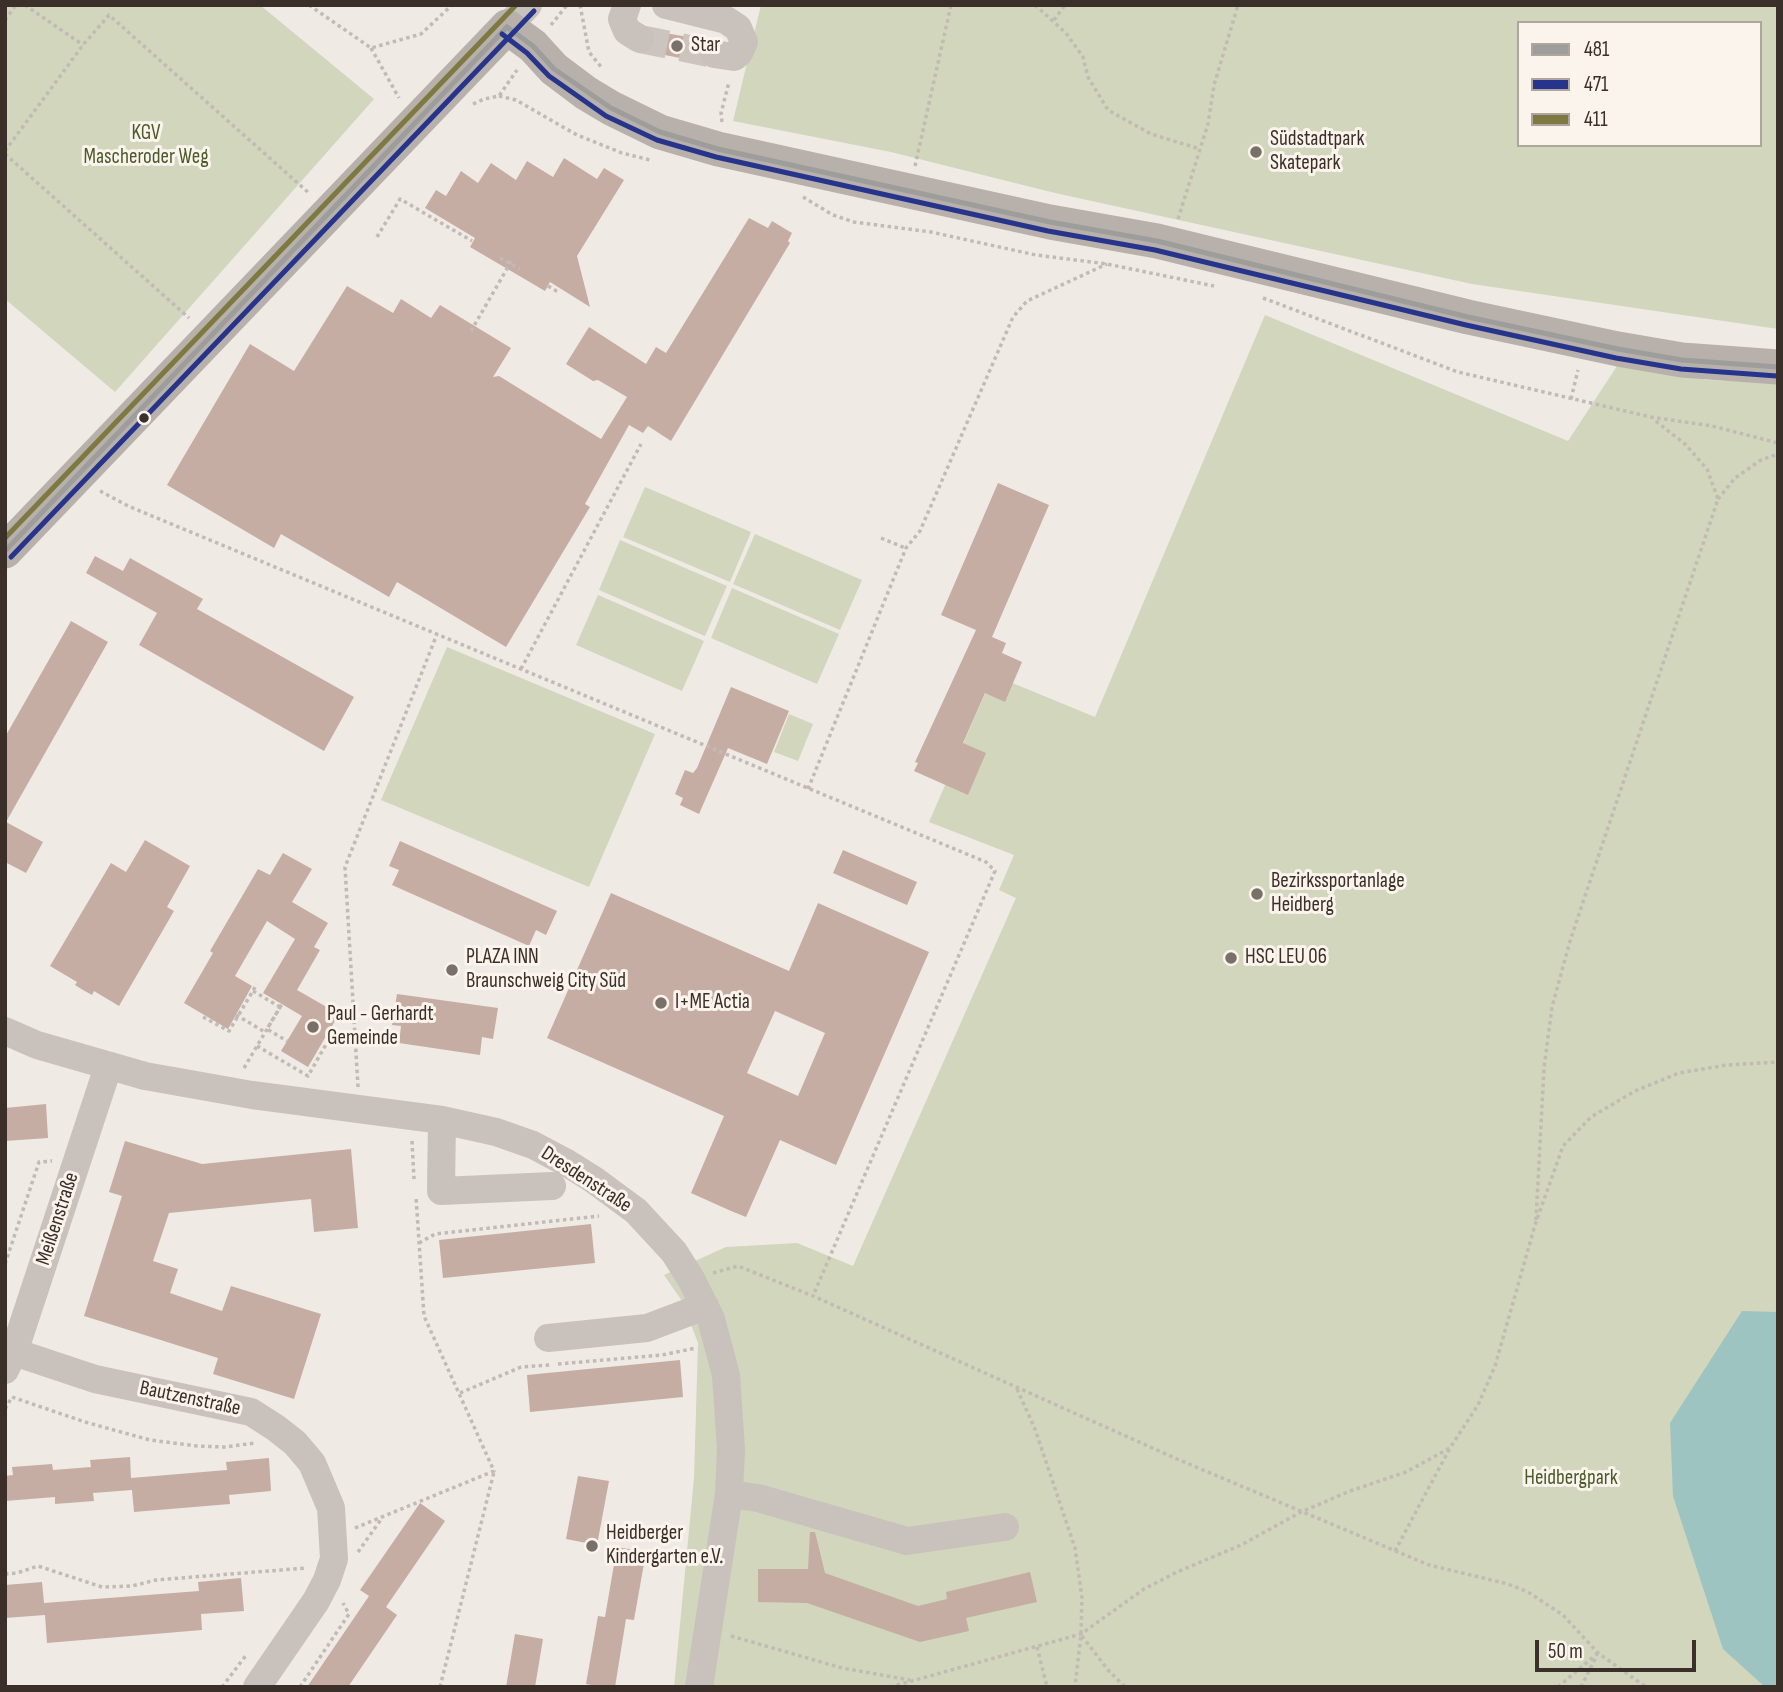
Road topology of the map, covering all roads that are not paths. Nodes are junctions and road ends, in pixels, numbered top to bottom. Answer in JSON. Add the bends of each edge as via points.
{"nodes":[{"id":1,"x":627,"y":5,"type":"edge"},
{"id":2,"x":666,"y":5,"type":"edge"},
{"id":3,"x":511,"y":14,"type":"edge"},
{"id":4,"x":640,"y":39,"type":"dead end"},
{"id":5,"x":727,"y":53,"type":"road end"},
{"id":6,"x":1778,"y":367,"type":"edge"},
{"id":7,"x":5,"y":551,"type":"edge"},
{"id":8,"x":5,"y":1031,"type":"edge"},
{"id":9,"x":108,"y":1067,"type":"junction"},
{"id":10,"x":442,"y":1120,"type":"junction"},
{"id":11,"x":552,"y":1186,"type":"dead end"},
{"id":12,"x":705,"y":1306,"type":"junction"},
{"id":13,"x":548,"y":1338,"type":"dead end"},
{"id":14,"x":17,"y":1360,"type":"edge"},
{"id":15,"x":729,"y":1494,"type":"junction"},
{"id":16,"x":1005,"y":1527,"type":"dead end"},
{"id":17,"x":257,"y":1687,"type":"edge"},
{"id":18,"x":699,"y":1687,"type":"edge"}],
"edges":[{"from":1,"to":4,"type":"street","via":[[622,19],[627,31]]},
{"from":2,"to":5,"type":"street","via":[[726,20],[738,28],[744,42]]},
{"from":3,"to":6,"type":"main road","via":[[554,69],[586,93],[660,132],[737,154],[1157,242],[1618,349]]},
{"from":3,"to":7,"type":"main road"},
{"from":8,"to":9,"type":"street","name":"Dresdenstraße"},
{"from":9,"to":10,"type":"street","name":"Dresdenstraße","via":[[253,1095]]},
{"from":9,"to":14,"type":"street","name":"Meißenstraße"},
{"from":10,"to":11,"type":"street","via":[[441,1191]]},
{"from":10,"to":12,"type":"street","name":"Dresdenstraße","via":[[533,1145],[594,1180],[636,1211],[674,1252]]},
{"from":12,"to":13,"type":"street","via":[[647,1328]]},
{"from":12,"to":15,"type":"street","name":"Dresdenstraße","via":[[718,1343],[730,1405]]},
{"from":14,"to":17,"type":"street","name":"Bautzenstraße","via":[[251,1412],[295,1443],[312,1463],[331,1508],[334,1559],[316,1601]]},
{"from":15,"to":16,"type":"street","via":[[758,1498],[906,1541]]},
{"from":15,"to":18,"type":"street","name":"Dresdenstraße"}]}
